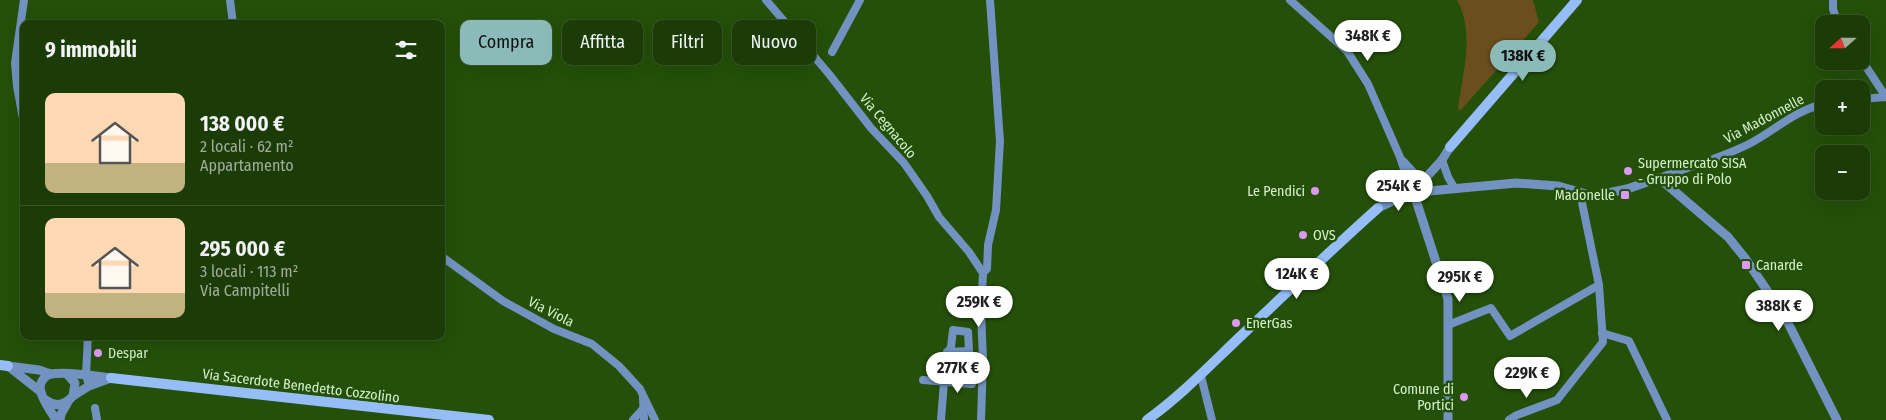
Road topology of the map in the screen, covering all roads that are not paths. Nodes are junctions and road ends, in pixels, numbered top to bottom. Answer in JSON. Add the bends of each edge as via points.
{"nodes":[{"id":1,"x":24,"y":0,"type":"edge"},
{"id":2,"x":230,"y":0,"type":"edge"},
{"id":3,"x":766,"y":0,"type":"edge"},
{"id":4,"x":860,"y":0,"type":"edge"},
{"id":5,"x":990,"y":0,"type":"edge"},
{"id":6,"x":1290,"y":0,"type":"edge"},
{"id":7,"x":1577,"y":0,"type":"edge"},
{"id":8,"x":1833,"y":0,"type":"edge"},
{"id":9,"x":1835,"y":15,"type":"edge"},
{"id":10,"x":21,"y":20,"type":"edge"},
{"id":11,"x":232,"y":20,"type":"edge"},
{"id":12,"x":20,"y":32,"type":"edge"},
{"id":13,"x":832,"y":52,"type":"dead end"},
{"id":14,"x":1868,"y":70,"type":"edge"},
{"id":15,"x":1886,"y":97,"type":"edge"},
{"id":16,"x":1870,"y":98,"type":"edge"},
{"id":17,"x":20,"y":102,"type":"edge"},
{"id":18,"x":1815,"y":106,"type":"edge"},
{"id":19,"x":1450,"y":147,"type":"junction"},
{"id":20,"x":1400,"y":157,"type":"junction"},
{"id":21,"x":1442,"y":160,"type":"junction"},
{"id":22,"x":1659,"y":178,"type":"junction"},
{"id":23,"x":1405,"y":182,"type":"junction"},
{"id":24,"x":1417,"y":187,"type":"junction"},
{"id":25,"x":1455,"y":188,"type":"junction"},
{"id":26,"x":1580,"y":193,"type":"junction"},
{"id":27,"x":1378,"y":208,"type":"junction"},
{"id":28,"x":445,"y":259,"type":"edge"},
{"id":29,"x":983,"y":273,"type":"junction"},
{"id":30,"x":1600,"y":285,"type":"junction"},
{"id":31,"x":1448,"y":325,"type":"junction"},
{"id":32,"x":1602,"y":333,"type":"junction"},
{"id":33,"x":88,"y":340,"type":"edge"},
{"id":34,"x":946,"y":352,"type":"dead end"},
{"id":35,"x":4,"y":366,"type":"edge"},
{"id":36,"x":51,"y":374,"type":"junction"},
{"id":37,"x":68,"y":374,"type":"junction"},
{"id":38,"x":86,"y":375,"type":"junction"},
{"id":39,"x":1201,"y":376,"type":"junction"},
{"id":40,"x":111,"y":378,"type":"junction"},
{"id":41,"x":923,"y":380,"type":"dead end"},
{"id":42,"x":944,"y":382,"type":"junction"},
{"id":43,"x":972,"y":384,"type":"dead end"},
{"id":44,"x":89,"y":386,"type":"junction"},
{"id":45,"x":43,"y":395,"type":"junction"},
{"id":46,"x":71,"y":398,"type":"junction"},
{"id":47,"x":95,"y":408,"type":"dead end"},
{"id":48,"x":647,"y":408,"type":"junction"},
{"id":49,"x":56,"y":420,"type":"edge"},
{"id":50,"x":60,"y":420,"type":"edge"},
{"id":51,"x":97,"y":420,"type":"edge"},
{"id":52,"x":489,"y":420,"type":"edge"},
{"id":53,"x":633,"y":420,"type":"edge"},
{"id":54,"x":644,"y":420,"type":"edge"},
{"id":55,"x":655,"y":420,"type":"edge"},
{"id":56,"x":662,"y":420,"type":"edge"},
{"id":57,"x":941,"y":420,"type":"edge"},
{"id":58,"x":981,"y":420,"type":"edge"},
{"id":59,"x":1148,"y":420,"type":"edge"},
{"id":60,"x":1212,"y":420,"type":"edge"},
{"id":61,"x":1448,"y":420,"type":"edge"},
{"id":62,"x":1509,"y":420,"type":"edge"},
{"id":63,"x":1667,"y":420,"type":"edge"},
{"id":64,"x":1837,"y":420,"type":"edge"}],
"edges":[{"from":1,"to":10,"type":"street"},
{"from":2,"to":11,"type":"street"},
{"from":3,"to":29,"type":"street","name":"Via Cegnacolo","via":[[904,163],[939,217]]},
{"from":4,"to":13,"type":"street"},
{"from":5,"to":29,"type":"street","via":[[1000,141],[996,210]]},
{"from":6,"to":20,"type":"street","via":[[1347,51],[1368,84]]},
{"from":7,"to":19,"type":"main road"},
{"from":8,"to":9,"type":"street"},
{"from":12,"to":17,"type":"street","via":[[16,63]]},
{"from":14,"to":15,"type":"street"},
{"from":15,"to":16,"type":"street"},
{"from":18,"to":22,"type":"street","name":"Via Madonnelle","via":[[1790,116],[1737,150]]},
{"from":19,"to":21,"type":"street"},
{"from":19,"to":24,"type":"street"},
{"from":20,"to":23,"type":"street"},
{"from":20,"to":24,"type":"street"},
{"from":21,"to":24,"type":"street"},
{"from":21,"to":25,"type":"street"},
{"from":22,"to":26,"type":"street","via":[[1605,195]]},
{"from":22,"to":64,"type":"street","via":[[1728,237],[1746,258],[1785,316]]},
{"from":23,"to":24,"type":"street","via":[[1406,190]]},
{"from":23,"to":24,"type":"street","via":[[1412,176]]},
{"from":23,"to":27,"type":"street"},
{"from":24,"to":25,"type":"street"},
{"from":24,"to":27,"type":"street"},
{"from":24,"to":31,"type":"street","via":[[1448,299]]},
{"from":25,"to":26,"type":"street","via":[[1516,183],[1558,186]]},
{"from":26,"to":30,"type":"street"},
{"from":27,"to":39,"type":"main road"},
{"from":28,"to":48,"type":"street","name":"Via Viola","via":[[503,300],[554,329],[592,344],[620,366],[640,389]]},
{"from":29,"to":58,"type":"street"},
{"from":30,"to":31,"type":"street","via":[[1510,336],[1491,308]]},
{"from":30,"to":32,"type":"street"},
{"from":31,"to":61,"type":"street"},
{"from":32,"to":62,"type":"street","via":[[1602,342],[1557,400]]},
{"from":32,"to":63,"type":"street","via":[[1629,341]]},
{"from":33,"to":38,"type":"street"},
{"from":34,"to":42,"type":"street"},
{"from":35,"to":36,"type":"street"},
{"from":35,"to":45,"type":"street"},
{"from":36,"to":37,"type":"street"},
{"from":36,"to":45,"type":"street","via":[[41,383]]},
{"from":37,"to":38,"type":"street","name":"Via Sacerdote Benedetto Cozzolino"},
{"from":37,"to":46,"type":"street","via":[[75,383]]},
{"from":38,"to":40,"type":"street","name":"Via Sacerdote Benedetto Cozzolino"},
{"from":38,"to":44,"type":"street"},
{"from":39,"to":59,"type":"main road"},
{"from":39,"to":60,"type":"street"},
{"from":40,"to":44,"type":"street","name":"Via Sacerdote Benedetto Cozzolino"},
{"from":40,"to":52,"type":"main road","name":"Via Sacerdote Benedetto Cozzolino"},
{"from":41,"to":42,"type":"street"},
{"from":42,"to":43,"type":"street"},
{"from":42,"to":57,"type":"street"},
{"from":44,"to":46,"type":"street","name":"Via Sacerdote Benedetto Cozzolino"},
{"from":45,"to":46,"type":"street","via":[[56,405]]},
{"from":45,"to":49,"type":"street"},
{"from":46,"to":50,"type":"street"},
{"from":47,"to":51,"type":"street"},
{"from":48,"to":53,"type":"street"},
{"from":48,"to":54,"type":"street","name":"Via Viola"},
{"from":48,"to":55,"type":"street","name":"Via Viola"},
{"from":48,"to":56,"type":"street"}]}
